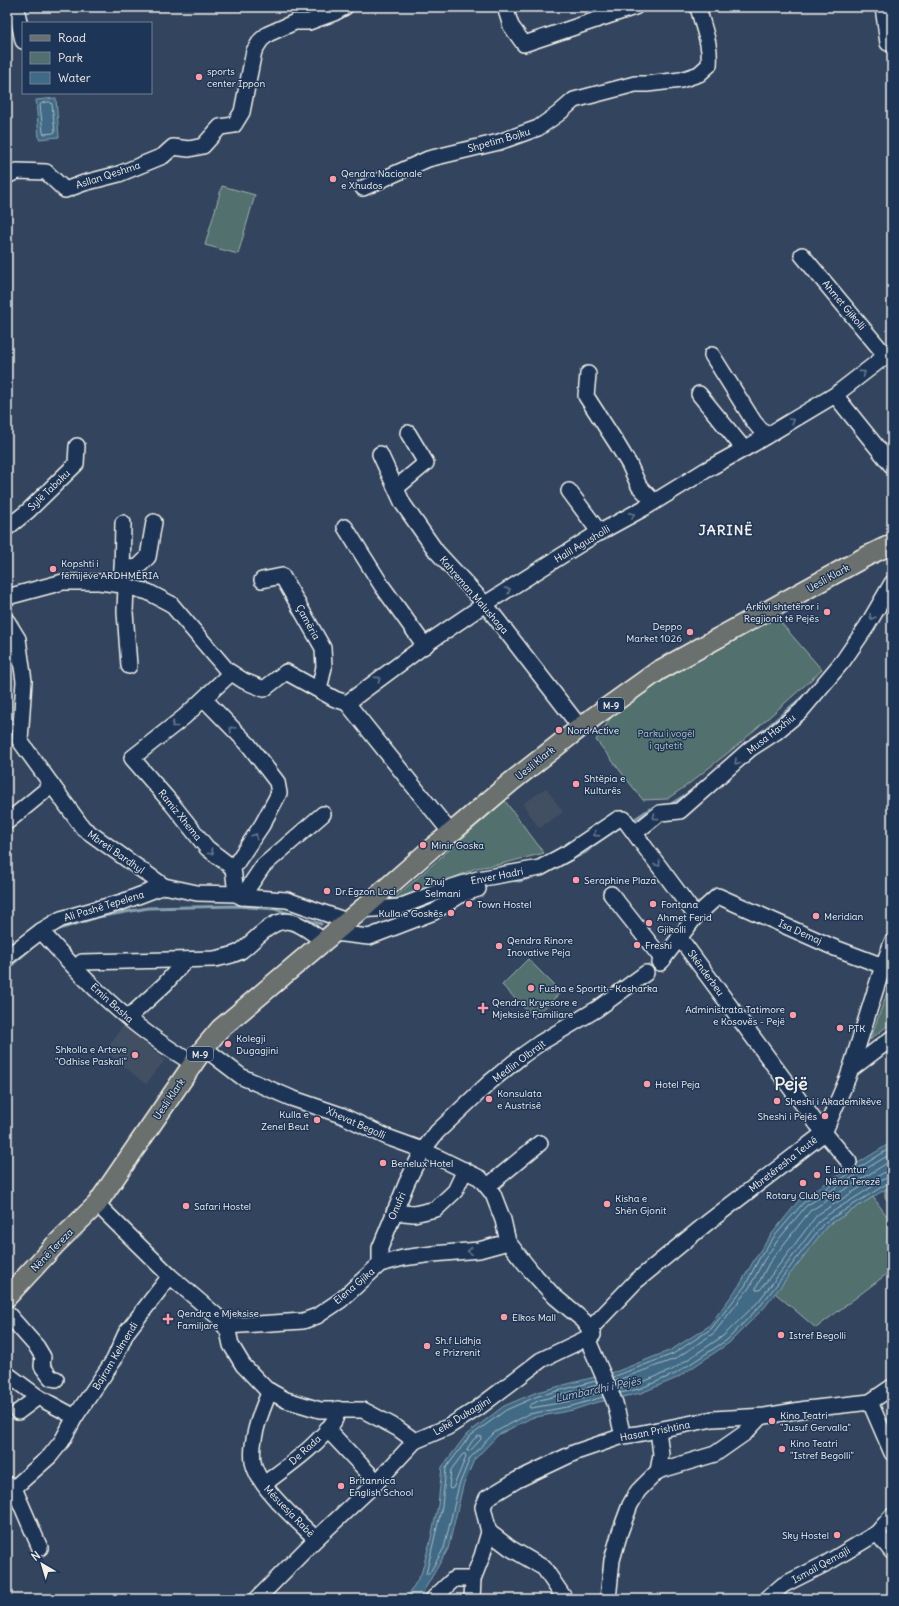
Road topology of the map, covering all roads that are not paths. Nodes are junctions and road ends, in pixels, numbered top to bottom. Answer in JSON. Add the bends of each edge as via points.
{"nodes":[{"id":1,"x":16,"y":7,"type":"edge"},
{"id":2,"x":345,"y":7,"type":"edge"},
{"id":3,"x":505,"y":7,"type":"edge"},
{"id":4,"x":635,"y":7,"type":"edge"},
{"id":5,"x":698,"y":7,"type":"edge"},
{"id":6,"x":883,"y":7,"type":"edge"},
{"id":7,"x":22,"y":36,"type":"edge"},
{"id":8,"x":888,"y":43,"type":"dead end"},
{"id":9,"x":7,"y":176,"type":"edge"},
{"id":10,"x":363,"y":188,"type":"dead end"},
{"id":11,"x":802,"y":255,"type":"dead end"},
{"id":12,"x":889,"y":353,"type":"edge"},
{"id":13,"x":712,"y":355,"type":"dead end"},
{"id":14,"x":588,"y":374,"type":"dead end"},
{"id":15,"x":699,"y":394,"type":"dead end"},
{"id":16,"x":835,"y":395,"type":"junction"},
{"id":17,"x":408,"y":433,"type":"dead end"},
{"id":18,"x":766,"y":436,"type":"junction"},
{"id":19,"x":77,"y":446,"type":"dead end"},
{"id":20,"x":744,"y":449,"type":"junction"},
{"id":21,"x":380,"y":454,"type":"dead end"},
{"id":22,"x":892,"y":466,"type":"edge"},
{"id":23,"x":396,"y":488,"type":"junction"},
{"id":24,"x":569,"y":491,"type":"dead end"},
{"id":25,"x":654,"y":502,"type":"junction"},
{"id":26,"x":154,"y":522,"type":"dead end"},
{"id":27,"x":123,"y":523,"type":"dead end"},
{"id":28,"x":345,"y":527,"type":"dead end"},
{"id":29,"x":7,"y":528,"type":"edge"},
{"id":30,"x":600,"y":533,"type":"junction"},
{"id":31,"x":892,"y":544,"type":"edge"},
{"id":32,"x":122,"y":569,"type":"junction"},
{"id":33,"x":262,"y":580,"type":"dead end"},
{"id":34,"x":892,"y":583,"type":"edge"},
{"id":35,"x":124,"y":586,"type":"junction"},
{"id":36,"x":7,"y":597,"type":"edge"},
{"id":37,"x":485,"y":604,"type":"junction"},
{"id":38,"x":7,"y":621,"type":"edge"},
{"id":39,"x":424,"y":646,"type":"junction"},
{"id":40,"x":129,"y":666,"type":"dead end"},
{"id":41,"x":231,"y":673,"type":"junction"},
{"id":42,"x":319,"y":690,"type":"junction"},
{"id":43,"x":204,"y":699,"type":"junction"},
{"id":44,"x":347,"y":702,"type":"junction"},
{"id":45,"x":580,"y":727,"type":"junction"},
{"id":46,"x":52,"y":785,"type":"junction"},
{"id":47,"x":323,"y":814,"type":"dead end"},
{"id":48,"x":7,"y":822,"type":"edge"},
{"id":49,"x":630,"y":826,"type":"junction"},
{"id":50,"x":452,"y":833,"type":"junction"},
{"id":51,"x":233,"y":868,"type":"junction"},
{"id":52,"x":498,"y":884,"type":"dead end"},
{"id":53,"x":164,"y":886,"type":"junction"},
{"id":54,"x":611,"y":894,"type":"dead end"},
{"id":55,"x":239,"y":896,"type":"junction"},
{"id":56,"x":696,"y":916,"type":"junction"},
{"id":57,"x":341,"y":926,"type":"junction"},
{"id":58,"x":41,"y":931,"type":"junction"},
{"id":59,"x":679,"y":937,"type":"junction"},
{"id":60,"x":889,"y":954,"type":"edge"},
{"id":61,"x":7,"y":957,"type":"edge"},
{"id":62,"x":82,"y":962,"type":"dead end"},
{"id":63,"x":184,"y":962,"type":"dead end"},
{"id":64,"x":646,"y":973,"type":"dead end"},
{"id":65,"x":128,"y":1018,"type":"junction"},
{"id":66,"x":892,"y":1038,"type":"edge"},
{"id":67,"x":199,"y":1056,"type":"junction"},
{"id":68,"x":850,"y":1070,"type":"junction"},
{"id":69,"x":824,"y":1133,"type":"junction"},
{"id":70,"x":540,"y":1143,"type":"dead end"},
{"id":71,"x":423,"y":1150,"type":"junction"},
{"id":72,"x":849,"y":1162,"type":"dead end"},
{"id":73,"x":465,"y":1170,"type":"junction"},
{"id":74,"x":488,"y":1186,"type":"junction"},
{"id":75,"x":97,"y":1204,"type":"junction"},
{"id":76,"x":394,"y":1212,"type":"junction"},
{"id":77,"x":508,"y":1242,"type":"junction"},
{"id":78,"x":380,"y":1264,"type":"junction"},
{"id":79,"x":170,"y":1276,"type":"junction"},
{"id":80,"x":7,"y":1296,"type":"edge"},
{"id":81,"x":7,"y":1313,"type":"edge"},
{"id":82,"x":226,"y":1326,"type":"junction"},
{"id":83,"x":588,"y":1334,"type":"junction"},
{"id":84,"x":7,"y":1374,"type":"edge"},
{"id":85,"x":56,"y":1379,"type":"dead end"},
{"id":86,"x":270,"y":1392,"type":"junction"},
{"id":87,"x":881,"y":1395,"type":"edge"},
{"id":88,"x":38,"y":1397,"type":"junction"},
{"id":89,"x":338,"y":1410,"type":"junction"},
{"id":90,"x":18,"y":1412,"type":"dead end"},
{"id":91,"x":760,"y":1416,"type":"junction"},
{"id":92,"x":75,"y":1417,"type":"junction"},
{"id":93,"x":327,"y":1429,"type":"junction"},
{"id":94,"x":658,"y":1430,"type":"junction"},
{"id":95,"x":623,"y":1436,"type":"junction"},
{"id":96,"x":415,"y":1441,"type":"junction"},
{"id":97,"x":892,"y":1453,"type":"edge"},
{"id":98,"x":658,"y":1471,"type":"junction"},
{"id":99,"x":377,"y":1482,"type":"junction"},
{"id":100,"x":264,"y":1484,"type":"junction"},
{"id":101,"x":11,"y":1486,"type":"edge"},
{"id":102,"x":892,"y":1516,"type":"edge"},
{"id":103,"x":489,"y":1532,"type":"junction"},
{"id":104,"x":877,"y":1533,"type":"junction"},
{"id":105,"x":316,"y":1539,"type":"junction"},
{"id":106,"x":40,"y":1548,"type":"dead end"},
{"id":107,"x":892,"y":1552,"type":"edge"},
{"id":108,"x":473,"y":1579,"type":"junction"},
{"id":109,"x":257,"y":1599,"type":"edge"},
{"id":110,"x":433,"y":1599,"type":"edge"},
{"id":111,"x":472,"y":1599,"type":"edge"},
{"id":112,"x":565,"y":1599,"type":"edge"},
{"id":113,"x":608,"y":1599,"type":"edge"},
{"id":114,"x":767,"y":1599,"type":"edge"}],
"edges":[{"from":1,"to":7,"type":"street"},
{"from":2,"to":9,"type":"street","name":"Asllan Qeshma","via":[[309,22],[295,22],[260,40],[254,51],[242,112],[234,125],[220,127],[203,146],[189,149],[173,147],[164,156],[119,174],[65,190],[46,172],[16,171]]},
{"from":3,"to":4,"type":"street","via":[[511,26],[524,44]]},
{"from":5,"to":10,"type":"street","name":"Shpetim Bojku","via":[[710,52],[709,65],[699,74],[681,80],[635,84],[574,100],[538,128],[499,142],[428,159]]},
{"from":6,"to":8,"type":"street"},
{"from":11,"to":12,"type":"street","name":"Ahmet Gjikolli"},
{"from":16,"to":12,"type":"street","name":"Ahmet Gjikolli","one_way":true},
{"from":13,"to":18,"type":"street","via":[[754,422]]},
{"from":14,"to":25,"type":"street","via":[[586,396],[629,464],[639,486]]},
{"from":15,"to":20,"type":"street"},
{"from":18,"to":16,"type":"street","name":"Halil Agusholli","one_way":true},
{"from":16,"to":22,"type":"street"},
{"from":17,"to":23,"type":"street","via":[[426,463]]},
{"from":18,"to":20,"type":"street","name":"Halil Agusholli"},
{"from":19,"to":29,"type":"street","name":"Sylë Tabaku","via":[[76,464]]},
{"from":20,"to":25,"type":"street","name":"Halil Agusholli"},
{"from":21,"to":23,"type":"street","name":"Kahreman Malushaga"},
{"from":23,"to":37,"type":"street","name":"Kahreman Malushaga","via":[[403,504],[436,550]]},
{"from":24,"to":30,"type":"street"},
{"from":30,"to":25,"type":"street","name":"Halil Agusholli","one_way":true},
{"from":26,"to":32,"type":"street","via":[[148,557],[138,567]]},
{"from":27,"to":32,"type":"street"},
{"from":28,"to":39,"type":"street"},
{"from":37,"to":30,"type":"street","name":"Halil Agusholli","one_way":true},
{"from":31,"to":45,"type":"main road","name":"Uesli Klark","number":"M-9","via":[[658,671]]},
{"from":32,"to":35,"type":"street"},
{"from":33,"to":42,"type":"street","name":"Çamëria","via":[[282,576],[322,648],[324,667]]},
{"from":34,"to":49,"type":"street","name":"Musa Haxhiu","one_way":true,"via":[[843,661],[801,710],[776,732],[750,749],[680,812],[660,813]]},
{"from":35,"to":36,"type":"street","via":[[99,582],[63,582]]},
{"from":35,"to":40,"type":"street"},
{"from":35,"to":41,"type":"street","via":[[148,592],[171,604]]},
{"from":37,"to":39,"type":"street","name":"Halil Agusholli"},
{"from":37,"to":45,"type":"street","name":"Kahreman Malushaga"},
{"from":38,"to":46,"type":"street","name":"Mbreti Bardhyl","via":[[18,639],[24,681],[20,741]]},
{"from":44,"to":39,"type":"street","name":"Halil Agusholli","one_way":true},
{"from":41,"to":42,"type":"street","via":[[264,689],[286,672]]},
{"from":41,"to":43,"type":"street"},
{"from":42,"to":44,"type":"street"},
{"from":51,"to":43,"type":"street","one_way":true,"via":[[262,825],[279,793],[277,782],[248,744]]},
{"from":43,"to":51,"type":"street","name":"Ramiz Xhema","one_way":true,"via":[[132,758],[207,848]]},
{"from":44,"to":50,"type":"street"},
{"from":45,"to":50,"type":"main road","name":"Uesli Klark","number":"M-9"},
{"from":46,"to":48,"type":"street"},
{"from":46,"to":53,"type":"street","name":"Mbreti Bardhyl","via":[[83,828]]},
{"from":47,"to":55,"type":"street","via":[[262,866]]},
{"from":49,"to":56,"type":"street","one_way":true},
{"from":49,"to":57,"type":"street","name":"Enver Hadri","one_way":true,"via":[[618,819],[540,868],[478,879],[446,888]]},
{"from":50,"to":57,"type":"main road","name":"Uesli Klark","number":"M-9"},
{"from":51,"to":55,"type":"street"},
{"from":52,"to":57,"type":"street","name":"Enver Hadri","via":[[462,894],[434,912],[369,937]]},
{"from":53,"to":55,"type":"street","name":"Mbreti Bardhyl","via":[[197,893]]},
{"from":53,"to":58,"type":"street","name":"Ali Pashë Tepelena","via":[[122,902],[61,919]]},
{"from":54,"to":59,"type":"street","via":[[661,961]]},
{"from":55,"to":57,"type":"street","name":"Mbreti Bardhyl","via":[[287,900]]},
{"from":56,"to":59,"type":"street"},
{"from":56,"to":60,"type":"street","name":"Isa Demaj","via":[[718,896],[835,948]]},
{"from":57,"to":62,"type":"street","via":[[305,929],[292,922],[280,921],[270,926],[240,952],[214,959]]},
{"from":57,"to":67,"type":"main road","name":"Uesli Klark","number":"M-9","via":[[220,1029]]},
{"from":58,"to":61,"type":"street","name":"Ali Pashë Tepelena"},
{"from":58,"to":65,"type":"street","name":"Emin Basha","via":[[71,964]]},
{"from":59,"to":69,"type":"street","name":"Skënderbeu"},
{"from":60,"to":68,"type":"street","name":"Mbretëresha Teutë"},
{"from":63,"to":65,"type":"street","via":[[165,984]]},
{"from":64,"to":71,"type":"street","name":"Medlin Olbrajt","via":[[597,1009],[540,1043],[500,1073],[437,1132]]},
{"from":65,"to":67,"type":"street","name":"Emin Basha","via":[[171,1050]]},
{"from":66,"to":68,"type":"street"},
{"from":67,"to":71,"type":"street","name":"Xhevat Begolli","via":[[291,1098],[341,1115],[387,1137]]},
{"from":67,"to":75,"type":"main road","name":"Uesli Klark","number":"M-9"},
{"from":68,"to":69,"type":"street","name":"Mbretëresha Teutë"},
{"from":69,"to":72,"type":"street","name":"Skënderbeu"},
{"from":69,"to":83,"type":"street","name":"Mbretëresha Teutë","via":[[635,1282]]},
{"from":70,"to":74,"type":"street"},
{"from":71,"to":73,"type":"street","name":"Xhevat Begolli"},
{"from":71,"to":76,"type":"street","name":"Onufri"},
{"from":73,"to":74,"type":"street","name":"Xhevat Begolli"},
{"from":73,"to":76,"type":"street","via":[[455,1191],[436,1209],[414,1214]]},
{"from":74,"to":77,"type":"street","name":"Xhevat Begolli","via":[[503,1220]]},
{"from":75,"to":79,"type":"street"},
{"from":75,"to":80,"type":"main road","name":"Nënë Tereza","number":"M-9"},
{"from":76,"to":78,"type":"street","name":"Onufri","via":[[380,1248]]},
{"from":77,"to":78,"type":"street","name":"Elena Gjika","one_way":true,"via":[[479,1250],[403,1258]]},
{"from":77,"to":83,"type":"street","name":"Xhevat Begolli","via":[[554,1296],[574,1312]]},
{"from":78,"to":82,"type":"street","name":"Elena Gjika","via":[[341,1300],[317,1316],[304,1321]]},
{"from":79,"to":82,"type":"street"},
{"from":79,"to":92,"type":"street","name":"Bajram Kelmendi","via":[[126,1333],[114,1360]]},
{"from":81,"to":85,"type":"street","via":[[37,1347],[43,1357],[42,1366],[51,1378]]},
{"from":82,"to":86,"type":"street","via":[[231,1345],[243,1365]]},
{"from":83,"to":95,"type":"street","via":[[615,1403]]},
{"from":83,"to":96,"type":"street","name":"Lekë Dukagjini","via":[[541,1360],[478,1408],[448,1427]]},
{"from":84,"to":88,"type":"street"},
{"from":86,"to":89,"type":"street","via":[[286,1400],[320,1410]]},
{"from":86,"to":100,"type":"street","name":"Mësuesja Rabë","via":[[258,1423],[254,1443],[254,1462]]},
{"from":87,"to":91,"type":"street","name":"Hasan Prishtina"},
{"from":87,"to":97,"type":"street"},
{"from":88,"to":90,"type":"street"},
{"from":88,"to":92,"type":"street"},
{"from":89,"to":93,"type":"street","name":"De Rada","via":[[334,1421]]},
{"from":89,"to":96,"type":"street","via":[[363,1410]]},
{"from":91,"to":94,"type":"street","name":"Hasan Prishtina","via":[[713,1419]]},
{"from":91,"to":98,"type":"street","via":[[745,1433],[715,1454]]},
{"from":92,"to":101,"type":"street","name":"Bajram Kelmendi","via":[[62,1441],[50,1456]]},
{"from":93,"to":99,"type":"street"},
{"from":93,"to":100,"type":"street","name":"De Rada","via":[[293,1462]]},
{"from":94,"to":95,"type":"street","name":"Hasan Prishtina"},
{"from":94,"to":98,"type":"street","via":[[661,1454]]},
{"from":95,"to":103,"type":"street","name":"Hasan Prishtina","via":[[576,1452],[517,1480],[487,1498],[483,1507]]},
{"from":96,"to":99,"type":"street","name":"Lekë Dukagjini"},
{"from":98,"to":113,"type":"street","via":[[638,1491],[630,1505],[612,1560]]},
{"from":99,"to":105,"type":"street","name":"Lekë Dukagjini"},
{"from":100,"to":105,"type":"street","name":"Mësuesja Rabë"},
{"from":101,"to":106,"type":"street"},
{"from":102,"to":104,"type":"street","name":"Ismail Qemajli"},
{"from":103,"to":108,"type":"street"},
{"from":103,"to":112,"type":"street","via":[[544,1568]]},
{"from":104,"to":107,"type":"street"},
{"from":104,"to":114,"type":"street","name":"Ismail Qemajli","via":[[827,1563],[783,1585]]},
{"from":105,"to":109,"type":"street","name":"Lekë Dukagjini"},
{"from":108,"to":110,"type":"street","via":[[454,1579]]},
{"from":108,"to":111,"type":"street"}]}
